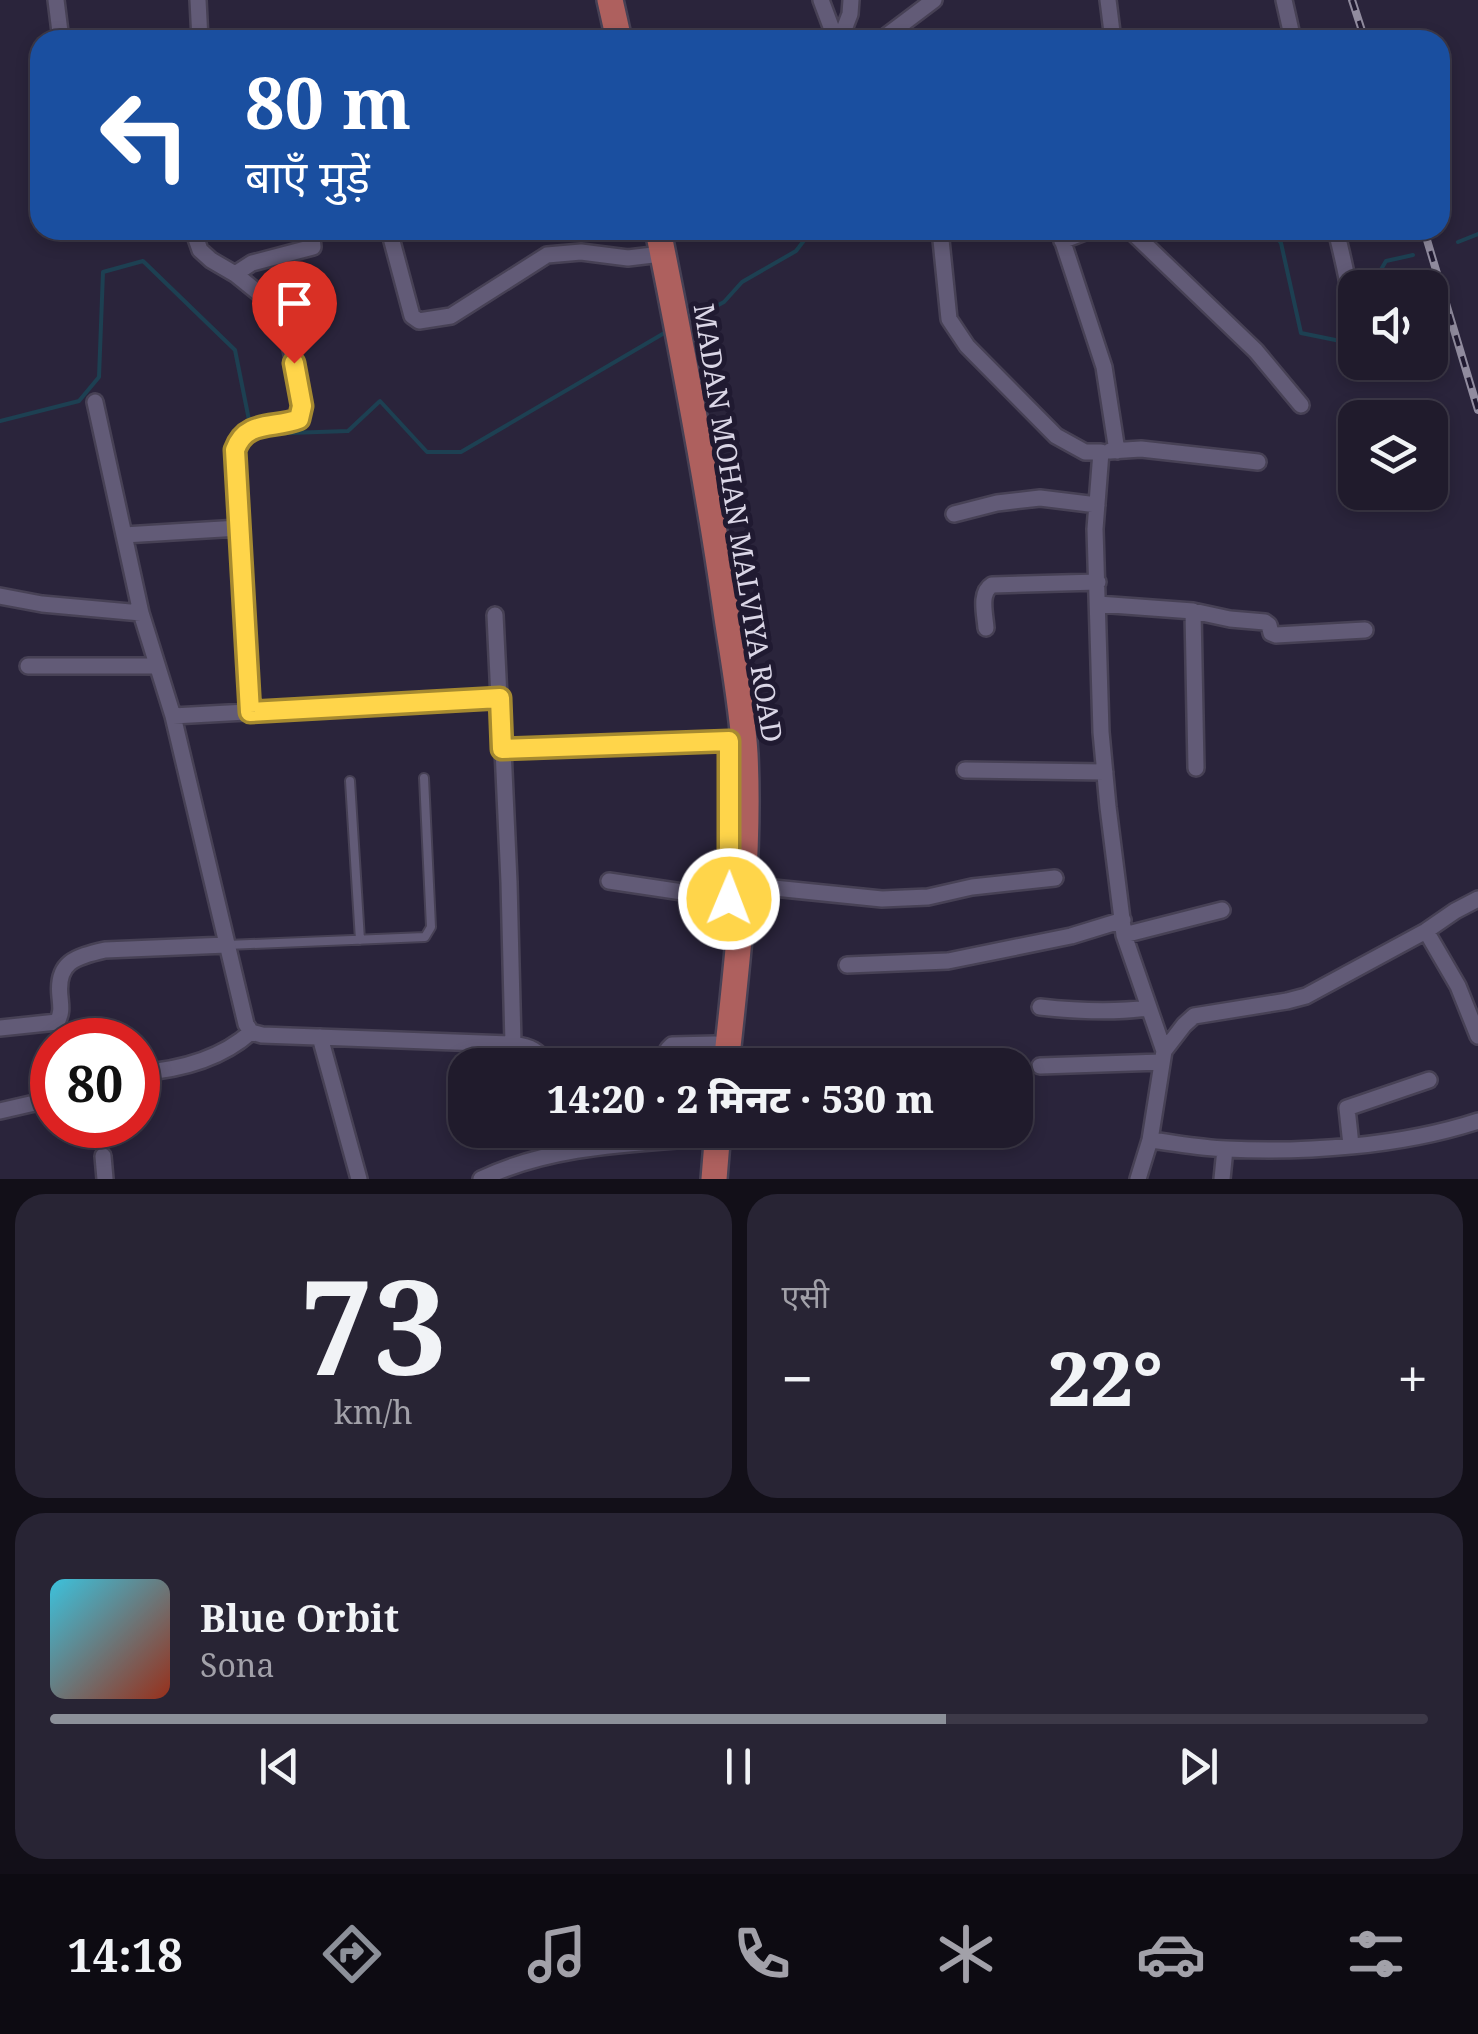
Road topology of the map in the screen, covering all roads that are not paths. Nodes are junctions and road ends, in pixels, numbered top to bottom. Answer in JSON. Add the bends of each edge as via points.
{"nodes":[{"id":1,"x":56,"y":0,"type":"edge"},
{"id":2,"x":198,"y":0,"type":"edge"},
{"id":3,"x":598,"y":0,"type":"edge"},
{"id":4,"x":610,"y":0,"type":"edge"},
{"id":5,"x":822,"y":0,"type":"edge"},
{"id":6,"x":851,"y":0,"type":"edge"},
{"id":7,"x":934,"y":0,"type":"edge"},
{"id":8,"x":1108,"y":0,"type":"edge"},
{"id":9,"x":1284,"y":0,"type":"edge"},
{"id":10,"x":60,"y":30,"type":"edge"},
{"id":11,"x":200,"y":30,"type":"edge"},
{"id":12,"x":603,"y":30,"type":"edge"},
{"id":13,"x":617,"y":30,"type":"edge"},
{"id":14,"x":834,"y":30,"type":"edge"},
{"id":15,"x":843,"y":30,"type":"edge"},
{"id":16,"x":894,"y":30,"type":"edge"},
{"id":17,"x":1112,"y":30,"type":"edge"},
{"id":18,"x":1291,"y":30,"type":"edge"},
{"id":19,"x":197,"y":240,"type":"edge"},
{"id":20,"x":312,"y":240,"type":"edge"},
{"id":21,"x":393,"y":240,"type":"edge"},
{"id":22,"x":650,"y":240,"type":"edge"},
{"id":23,"x":653,"y":240,"type":"edge"},
{"id":24,"x":941,"y":240,"type":"edge"},
{"id":25,"x":1061,"y":240,"type":"edge"},
{"id":26,"x":1140,"y":240,"type":"edge"},
{"id":27,"x":1338,"y":240,"type":"edge"},
{"id":28,"x":1345,"y":270,"type":"edge"},
{"id":29,"x":235,"y":274,"type":"junction"},
{"id":30,"x":680,"y":360,"type":"junction"},
{"id":31,"x":95,"y":402,"type":"dead end"},
{"id":32,"x":1302,"y":404,"type":"dead end"},
{"id":33,"x":1109,"y":451,"type":"junction"},
{"id":34,"x":1258,"y":462,"type":"dead end"},
{"id":35,"x":1097,"y":505,"type":"junction"},
{"id":36,"x":954,"y":514,"type":"dead end"},
{"id":37,"x":239,"y":528,"type":"junction"},
{"id":38,"x":124,"y":534,"type":"junction"},
{"id":39,"x":1098,"y":582,"type":"junction"},
{"id":40,"x":0,"y":596,"type":"edge"},
{"id":41,"x":1098,"y":604,"type":"junction"},
{"id":42,"x":1193,"y":611,"type":"junction"},
{"id":43,"x":141,"y":613,"type":"junction"},
{"id":44,"x":496,"y":615,"type":"dead end"},
{"id":45,"x":986,"y":628,"type":"dead end"},
{"id":46,"x":1365,"y":630,"type":"dead end"},
{"id":47,"x":28,"y":666,"type":"dead end"},
{"id":48,"x":158,"y":666,"type":"junction"},
{"id":49,"x":500,"y":698,"type":"junction"},
{"id":50,"x":250,"y":712,"type":"junction"},
{"id":51,"x":173,"y":716,"type":"junction"},
{"id":52,"x":729,"y":741,"type":"junction"},
{"id":53,"x":502,"y":749,"type":"junction"},
{"id":54,"x":1196,"y":768,"type":"dead end"},
{"id":55,"x":965,"y":770,"type":"dead end"},
{"id":56,"x":1104,"y":772,"type":"junction"},
{"id":57,"x":424,"y":778,"type":"dead end"},
{"id":58,"x":350,"y":782,"type":"dead end"},
{"id":59,"x":1056,"y":878,"type":"dead end"},
{"id":60,"x":609,"y":881,"type":"dead end"},
{"id":61,"x":736,"y":892,"type":"junction"},
{"id":62,"x":1478,"y":898,"type":"edge"},
{"id":63,"x":1222,"y":910,"type":"dead end"},
{"id":64,"x":1123,"y":928,"type":"junction"},
{"id":65,"x":1426,"y":932,"type":"junction"},
{"id":66,"x":360,"y":940,"type":"junction"},
{"id":67,"x":227,"y":945,"type":"junction"},
{"id":68,"x":847,"y":966,"type":"dead end"},
{"id":69,"x":1040,"y":1007,"type":"dead end"},
{"id":70,"x":1148,"y":1008,"type":"junction"},
{"id":71,"x":0,"y":1028,"type":"edge"},
{"id":72,"x":251,"y":1032,"type":"junction"},
{"id":73,"x":1478,"y":1036,"type":"edge"},
{"id":74,"x":320,"y":1037,"type":"junction"},
{"id":75,"x":513,"y":1044,"type":"junction"},
{"id":76,"x":532,"y":1048,"type":"edge"},
{"id":77,"x":719,"y":1048,"type":"edge"},
{"id":78,"x":1163,"y":1057,"type":"junction"},
{"id":79,"x":1040,"y":1066,"type":"dead end"},
{"id":80,"x":160,"y":1069,"type":"edge"},
{"id":81,"x":1429,"y":1080,"type":"dead end"},
{"id":82,"x":30,"y":1104,"type":"edge"},
{"id":83,"x":0,"y":1111,"type":"edge"},
{"id":84,"x":1478,"y":1121,"type":"edge"},
{"id":85,"x":1150,"y":1140,"type":"junction"},
{"id":86,"x":1351,"y":1145,"type":"junction"},
{"id":87,"x":588,"y":1148,"type":"edge"},
{"id":88,"x":709,"y":1148,"type":"edge"},
{"id":89,"x":1225,"y":1149,"type":"junction"},
{"id":90,"x":104,"y":1156,"type":"dead end"},
{"id":91,"x":711,"y":1177,"type":"edge"},
{"id":92,"x":105,"y":1179,"type":"edge"},
{"id":93,"x":359,"y":1179,"type":"edge"},
{"id":94,"x":481,"y":1179,"type":"edge"},
{"id":95,"x":1138,"y":1179,"type":"edge"},
{"id":96,"x":1222,"y":1179,"type":"edge"}],
"edges":[{"from":1,"to":10,"type":"street"},
{"from":2,"to":11,"type":"street"},
{"from":3,"to":12,"type":"highway"},
{"from":4,"to":13,"type":"highway"},
{"from":5,"to":14,"type":"street"},
{"from":6,"to":15,"type":"street"},
{"from":7,"to":16,"type":"street"},
{"from":8,"to":17,"type":"street"},
{"from":9,"to":18,"type":"street"},
{"from":19,"to":29,"type":"street","via":[[210,260]]},
{"from":20,"to":29,"type":"street","via":[[313,247]]},
{"from":21,"to":22,"type":"street","via":[[419,322],[451,316],[547,255],[628,258]]},
{"from":23,"to":30,"type":"highway","name":"MADAN MOHAN MALVIYA ROAD"},
{"from":24,"to":33,"type":"street","via":[[949,319],[968,346],[1056,436],[1085,452]]},
{"from":25,"to":33,"type":"street","via":[[1104,367]]},
{"from":26,"to":32,"type":"street"},
{"from":27,"to":28,"type":"street"},
{"from":29,"to":37,"type":"street","via":[[281,316],[302,406],[299,419],[241,437],[235,450]]},
{"from":30,"to":52,"type":"highway","name":"MADAN MOHAN MALVIYA ROAD"},
{"from":30,"to":61,"type":"highway","name":"MADAN MOHAN MALVIYA ROAD","via":[[720,568],[742,733],[746,828]]},
{"from":31,"to":38,"type":"street"},
{"from":33,"to":34,"type":"street"},
{"from":33,"to":35,"type":"street"},
{"from":35,"to":36,"type":"street","via":[[1040,498]]},
{"from":35,"to":39,"type":"street"},
{"from":37,"to":38,"type":"street"},
{"from":37,"to":50,"type":"street"},
{"from":38,"to":43,"type":"street"},
{"from":39,"to":41,"type":"street"},
{"from":39,"to":45,"type":"street","via":[[992,585],[984,595]]},
{"from":40,"to":43,"type":"street"},
{"from":41,"to":42,"type":"street"},
{"from":41,"to":56,"type":"street"},
{"from":42,"to":46,"type":"street","via":[[1266,622],[1276,635]]},
{"from":42,"to":54,"type":"street"},
{"from":43,"to":48,"type":"street"},
{"from":44,"to":49,"type":"street"},
{"from":47,"to":48,"type":"street"},
{"from":48,"to":51,"type":"street"},
{"from":49,"to":50,"type":"street"},
{"from":49,"to":53,"type":"street"},
{"from":50,"to":51,"type":"street"},
{"from":51,"to":67,"type":"street"},
{"from":52,"to":53,"type":"street"},
{"from":52,"to":61,"type":"highway","name":"MADAN MOHAN MALVIYA ROAD"},
{"from":53,"to":75,"type":"street"},
{"from":55,"to":56,"type":"street"},
{"from":56,"to":64,"type":"street"},
{"from":57,"to":66,"type":"lane","via":[[429,934]]},
{"from":58,"to":66,"type":"lane"},
{"from":59,"to":61,"type":"street","via":[[882,900]]},
{"from":60,"to":61,"type":"street"},
{"from":61,"to":77,"type":"highway","name":"MADAN MOHAN MALVIYA ROAD"},
{"from":62,"to":65,"type":"street"},
{"from":63,"to":64,"type":"street"},
{"from":64,"to":68,"type":"street","via":[[948,961]]},
{"from":64,"to":70,"type":"street"},
{"from":65,"to":73,"type":"street"},
{"from":65,"to":78,"type":"street","via":[[1306,996],[1194,1016]]},
{"from":66,"to":67,"type":"lane"},
{"from":67,"to":71,"type":"street","via":[[86,954],[60,973],[58,1022]]},
{"from":67,"to":72,"type":"street"},
{"from":69,"to":70,"type":"street"},
{"from":70,"to":78,"type":"street"},
{"from":72,"to":74,"type":"street"},
{"from":72,"to":80,"type":"street","via":[[217,1054]]},
{"from":74,"to":75,"type":"street"},
{"from":74,"to":93,"type":"street"},
{"from":75,"to":76,"type":"street"},
{"from":78,"to":79,"type":"street"},
{"from":78,"to":85,"type":"street"},
{"from":81,"to":86,"type":"street","via":[[1347,1108]]},
{"from":82,"to":83,"type":"street"},
{"from":84,"to":86,"type":"street","via":[[1438,1134]]},
{"from":85,"to":89,"type":"street"},
{"from":85,"to":95,"type":"street"},
{"from":86,"to":89,"type":"street"},
{"from":87,"to":94,"type":"street"},
{"from":88,"to":91,"type":"highway"},
{"from":89,"to":96,"type":"street"},
{"from":90,"to":92,"type":"street"}]}
